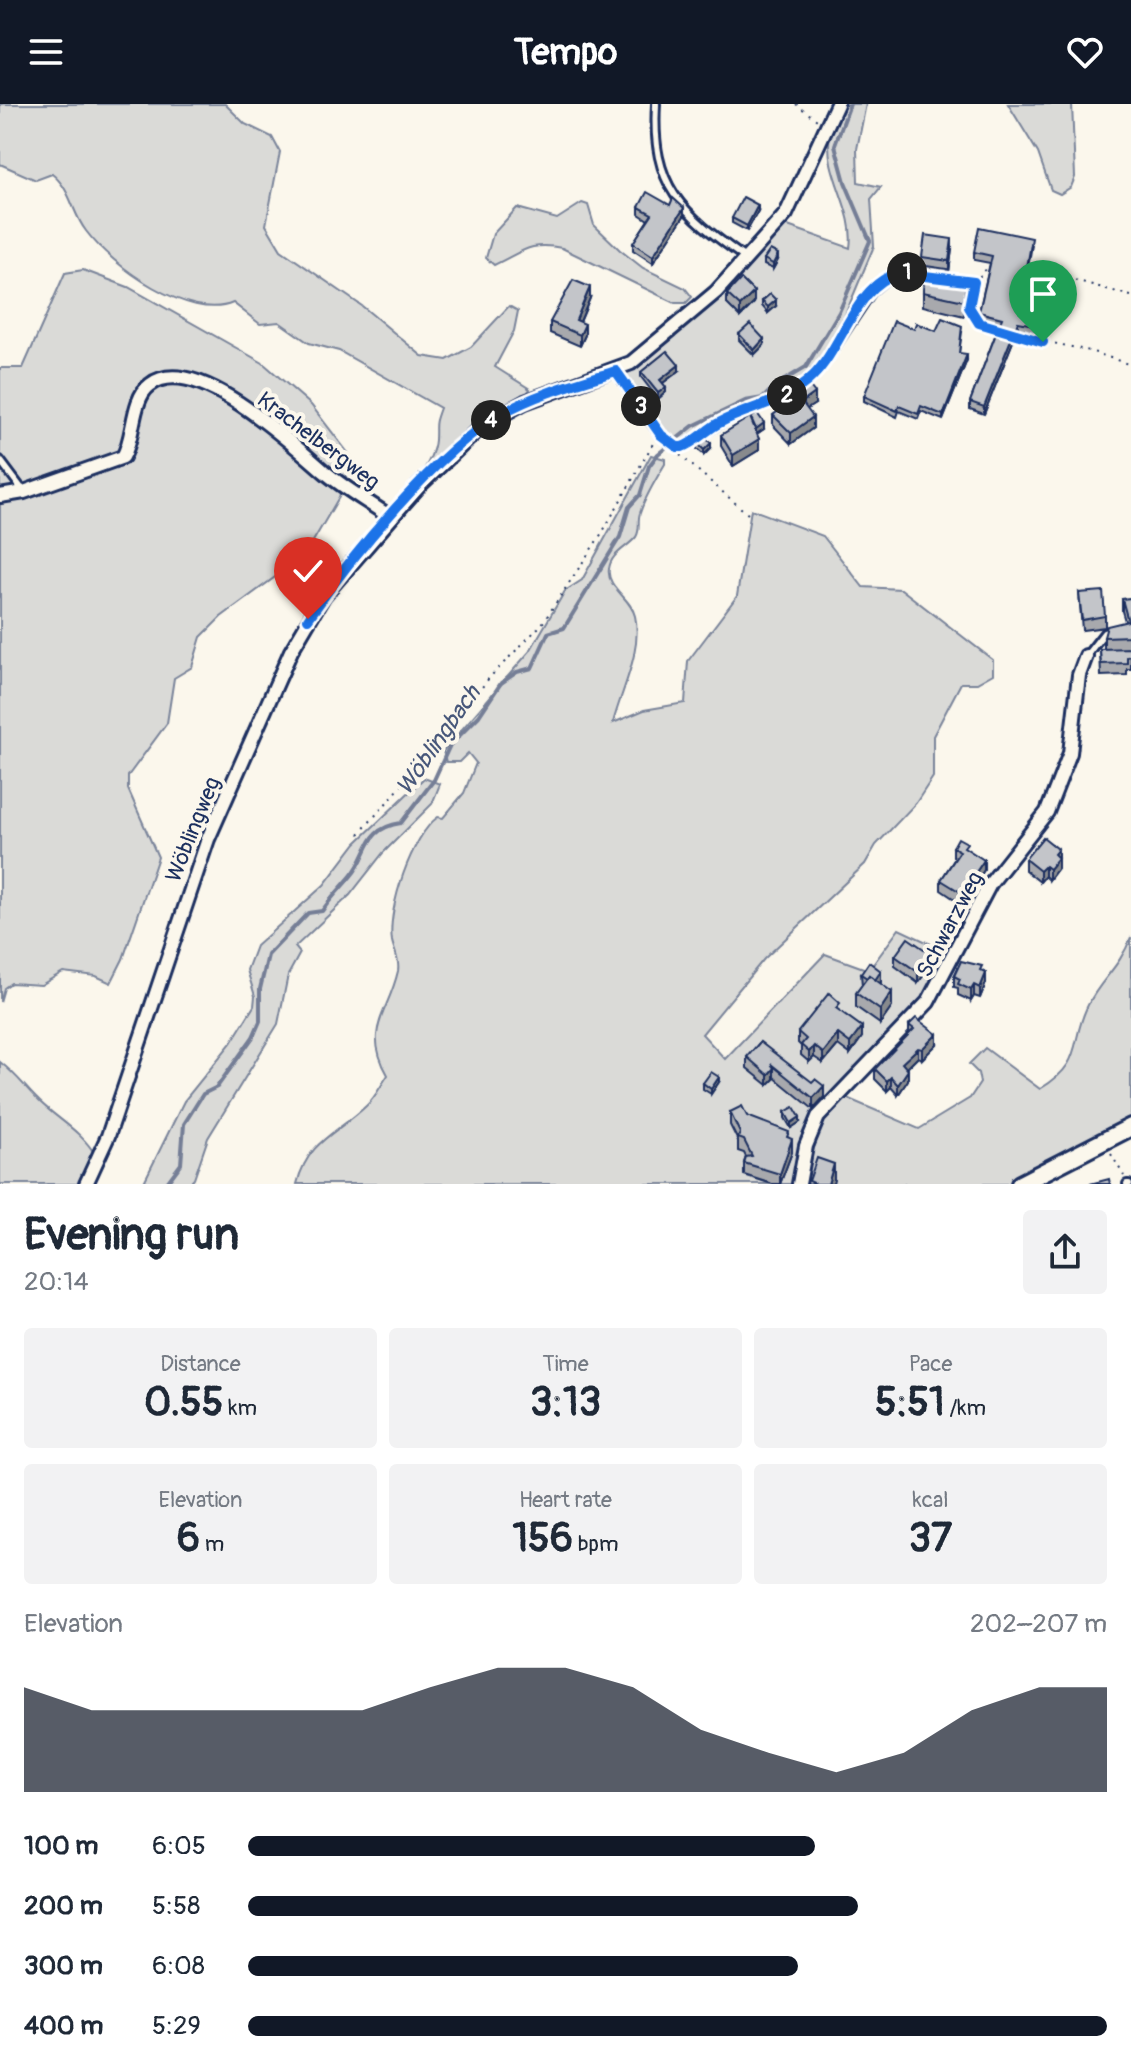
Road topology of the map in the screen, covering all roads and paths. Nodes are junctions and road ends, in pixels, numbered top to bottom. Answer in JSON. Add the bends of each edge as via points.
{"nodes":[{"id":1,"x":656,"y":104,"type":"edge"},
{"id":2,"x":796,"y":104,"type":"edge"},
{"id":3,"x":837,"y":104,"type":"edge"},
{"id":4,"x":826,"y":128,"type":"junction"},
{"id":5,"x":748,"y":260,"type":"junction"},
{"id":6,"x":991,"y":264,"type":"edge"},
{"id":7,"x":1017,"y":264,"type":"edge"},
{"id":8,"x":935,"y":276,"type":"edge"},
{"id":9,"x":948,"y":278,"type":"edge"},
{"id":10,"x":974,"y":282,"type":"junction"},
{"id":11,"x":1131,"y":296,"type":"edge"},
{"id":12,"x":1003,"y":331,"type":"edge"},
{"id":13,"x":1015,"y":335,"type":"edge"},
{"id":14,"x":1131,"y":365,"type":"edge"},
{"id":15,"x":616,"y":371,"type":"junction"},
{"id":16,"x":661,"y":435,"type":"junction"},
{"id":17,"x":677,"y":447,"type":"junction"},
{"id":18,"x":0,"y":460,"type":"edge"},
{"id":19,"x":24,"y":492,"type":"junction"},
{"id":20,"x":0,"y":496,"type":"edge"},
{"id":21,"x":749,"y":515,"type":"dead end"},
{"id":22,"x":390,"y":517,"type":"junction"},
{"id":23,"x":1123,"y":630,"type":"edge"},
{"id":24,"x":1101,"y":655,"type":"edge"},
{"id":25,"x":1086,"y":656,"type":"junction"},
{"id":26,"x":359,"y":834,"type":"dead end"},
{"id":27,"x":1131,"y":1127,"type":"edge"},
{"id":28,"x":1103,"y":1141,"type":"junction"},
{"id":29,"x":86,"y":1184,"type":"edge"},
{"id":30,"x":799,"y":1184,"type":"edge"},
{"id":31,"x":1020,"y":1184,"type":"edge"},
{"id":32,"x":1128,"y":1184,"type":"edge"}],
"edges":[{"from":1,"to":5,"type":"lane","via":[[657,157],[667,184],[703,228]]},
{"from":2,"to":4,"type":"path"},
{"from":3,"to":4,"type":"street","name":"Wöblingweg"},
{"from":4,"to":5,"type":"street","name":"Wöblingweg","via":[[786,214]]},
{"from":5,"to":15,"type":"street","name":"Wöblingweg","via":[[662,339]]},
{"from":6,"to":10,"type":"path"},
{"from":7,"to":11,"type":"path"},
{"from":8,"to":17,"type":"lane","via":[[890,276],[873,290],[803,386]]},
{"from":9,"to":10,"type":"lane"},
{"from":10,"to":12,"type":"path","via":[[969,307],[979,323]]},
{"from":13,"to":14,"type":"path"},
{"from":15,"to":16,"type":"lane"},
{"from":15,"to":22,"type":"street","name":"Wöblingweg","via":[[525,402],[482,426]]},
{"from":16,"to":17,"type":"lane"},
{"from":16,"to":26,"type":"path","via":[[542,624],[489,678]]},
{"from":17,"to":21,"type":"path","via":[[682,458]]},
{"from":18,"to":19,"type":"lane"},
{"from":19,"to":20,"type":"street","name":"Krachelbergweg"},
{"from":19,"to":22,"type":"street","name":"Krachelbergweg","via":[[123,457],[147,387],[161,377],[177,376],[267,422]]},
{"from":22,"to":29,"type":"street","name":"Wöblingweg","via":[[324,595],[291,651],[208,839],[108,1136]]},
{"from":23,"to":25,"type":"lane","via":[[1104,633]]},
{"from":24,"to":25,"type":"lane"},
{"from":25,"to":30,"type":"street","name":"Schwarzweg","via":[[1070,753],[1047,812],[990,884],[928,1002],[818,1117]]},
{"from":27,"to":28,"type":"street"},
{"from":28,"to":31,"type":"street"},
{"from":28,"to":32,"type":"path"}]}
